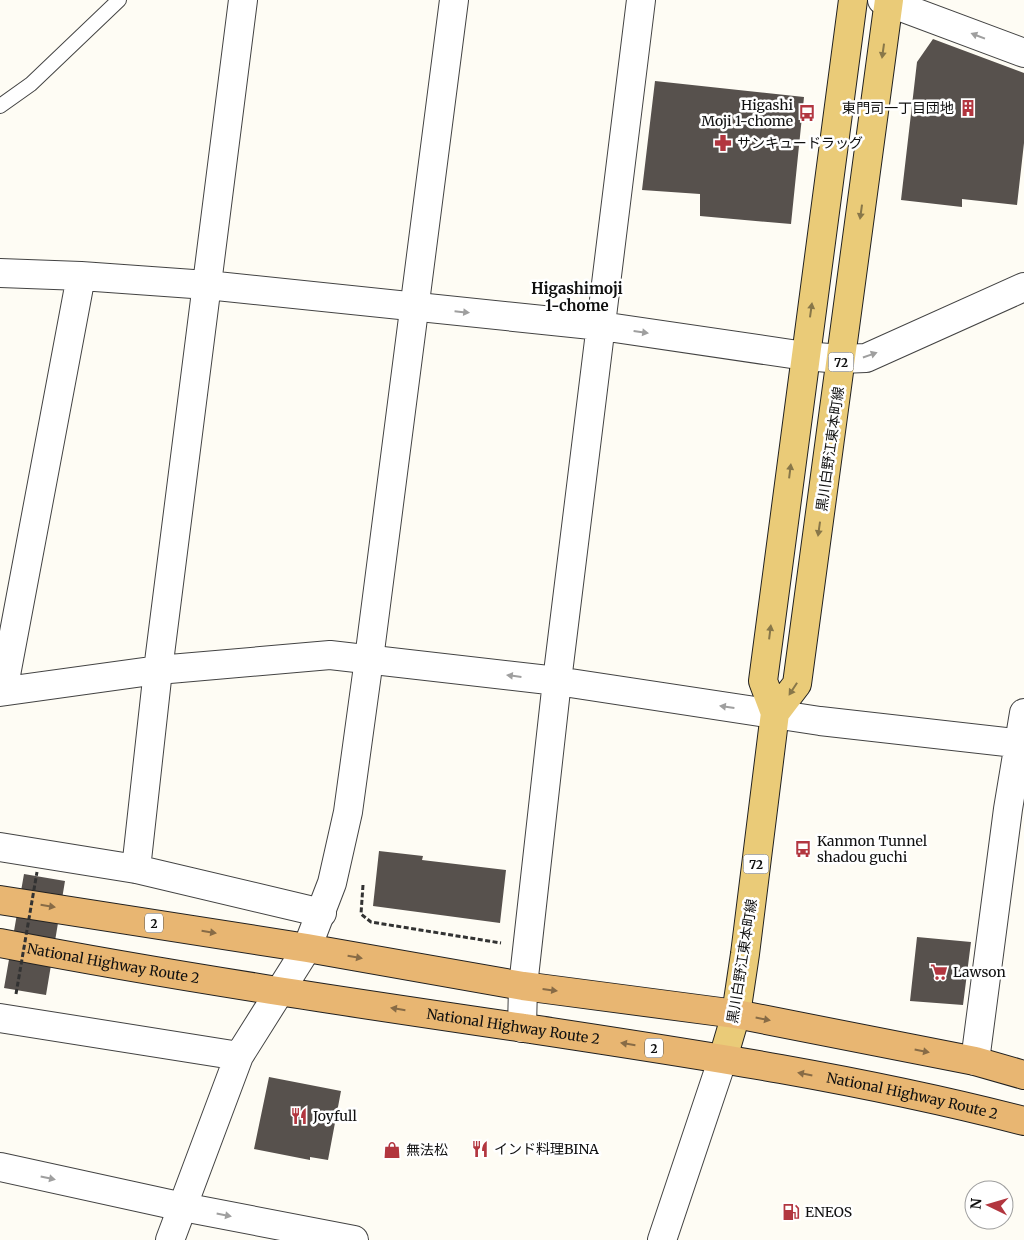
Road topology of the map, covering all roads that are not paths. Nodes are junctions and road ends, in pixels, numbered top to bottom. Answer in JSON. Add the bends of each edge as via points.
{"nodes":[{"id":1,"x":119,"y":0,"type":"edge"},
{"id":2,"x":243,"y":0,"type":"edge"},
{"id":3,"x":454,"y":0,"type":"edge"},
{"id":4,"x":641,"y":0,"type":"edge"},
{"id":5,"x":853,"y":0,"type":"edge"},
{"id":6,"x":887,"y":1,"type":"edge"},
{"id":7,"x":1024,"y":53,"type":"edge"},
{"id":8,"x":0,"y":106,"type":"edge"},
{"id":9,"x":0,"y":273,"type":"edge"},
{"id":10,"x":81,"y":276,"type":"junction"},
{"id":11,"x":207,"y":286,"type":"junction"},
{"id":12,"x":1024,"y":286,"type":"edge"},
{"id":13,"x":413,"y":307,"type":"junction"},
{"id":14,"x":601,"y":326,"type":"junction"},
{"id":15,"x":805,"y":356,"type":"junction"},
{"id":16,"x":841,"y":359,"type":"junction"},
{"id":17,"x":369,"y":659,"type":"junction"},
{"id":18,"x":158,"y":670,"type":"junction"},
{"id":19,"x":557,"y":682,"type":"junction"},
{"id":20,"x":1,"y":692,"type":"edge"},
{"id":21,"x":1024,"y":712,"type":"edge"},
{"id":22,"x":775,"y":713,"type":"junction"},
{"id":23,"x":1022,"y":744,"type":"edge"},
{"id":24,"x":0,"y":848,"type":"edge"},
{"id":25,"x":136,"y":869,"type":"junction"},
{"id":26,"x":0,"y":900,"type":"edge"},
{"id":27,"x":322,"y":913,"type":"junction"},
{"id":28,"x":0,"y":943,"type":"edge"},
{"id":29,"x":307,"y":948,"type":"junction"},
{"id":30,"x":523,"y":986,"type":"junction"},
{"id":31,"x":282,"y":990,"type":"junction"},
{"id":32,"x":736,"y":1014,"type":"junction"},
{"id":33,"x":0,"y":1018,"type":"edge"},
{"id":34,"x":522,"y":1028,"type":"junction"},
{"id":35,"x":239,"y":1056,"type":"junction"},
{"id":36,"x":723,"y":1058,"type":"junction"},
{"id":37,"x":975,"y":1061,"type":"junction"},
{"id":38,"x":1024,"y":1075,"type":"edge"},
{"id":39,"x":1024,"y":1121,"type":"edge"},
{"id":40,"x":0,"y":1167,"type":"edge"},
{"id":41,"x":183,"y":1207,"type":"junction"},
{"id":42,"x":170,"y":1240,"type":"edge"},
{"id":43,"x":354,"y":1240,"type":"edge"},
{"id":44,"x":662,"y":1240,"type":"edge"}],
"edges":[{"from":1,"to":8,"type":"lane","via":[[32,84]]},
{"from":2,"to":11,"type":"street"},
{"from":3,"to":13,"type":"street"},
{"from":4,"to":14,"type":"street"},
{"from":15,"to":5,"type":"main road","name":"黒川白野江東本町線","number":"72","one_way":true},
{"from":7,"to":6,"type":"street","one_way":true},
{"from":6,"to":16,"type":"main road","name":"黒川白野江東本町線","number":"72","one_way":true},
{"from":9,"to":10,"type":"street"},
{"from":10,"to":11,"type":"street"},
{"from":10,"to":20,"type":"street"},
{"from":11,"to":13,"type":"street"},
{"from":11,"to":18,"type":"street"},
{"from":16,"to":12,"type":"street","one_way":true,"via":[[866,358]]},
{"from":13,"to":14,"type":"street","one_way":true},
{"from":13,"to":17,"type":"street"},
{"from":14,"to":15,"type":"street","one_way":true},
{"from":14,"to":19,"type":"street"},
{"from":15,"to":16,"type":"street"},
{"from":22,"to":15,"type":"main road","name":"黒川白野江東本町線","number":"72","one_way":true,"via":[[763,681]]},
{"from":16,"to":22,"type":"main road","name":"黒川白野江東本町線","number":"72","one_way":true,"via":[[797,684]]},
{"from":17,"to":18,"type":"street","via":[[330,655]]},
{"from":19,"to":17,"type":"street","one_way":true},
{"from":17,"to":27,"type":"street","via":[[348,812]]},
{"from":18,"to":20,"type":"street"},
{"from":18,"to":25,"type":"street"},
{"from":22,"to":19,"type":"street","one_way":true},
{"from":19,"to":30,"type":"street"},
{"from":21,"to":23,"type":"street"},
{"from":22,"to":23,"type":"street"},
{"from":22,"to":32,"type":"main road","name":"黒川白野江東本町線","number":"72"},
{"from":23,"to":37,"type":"street","via":[[1008,809]]},
{"from":24,"to":25,"type":"street"},
{"from":25,"to":27,"type":"street"},
{"from":26,"to":29,"type":"highway","number":"2","one_way":true},
{"from":27,"to":29,"type":"street"},
{"from":28,"to":31,"type":"highway","name":"National Highway Route 2","number":"2"},
{"from":29,"to":30,"type":"highway","number":"2","one_way":true},
{"from":29,"to":31,"type":"street"},
{"from":30,"to":32,"type":"highway","number":"2","one_way":true},
{"from":30,"to":34,"type":"street"},
{"from":34,"to":31,"type":"highway","name":"National Highway Route 2","number":"2","one_way":true},
{"from":31,"to":35,"type":"street"},
{"from":32,"to":36,"type":"main road","name":"黒川白野江東本町線","number":"72"},
{"from":32,"to":37,"type":"highway","number":"2","one_way":true},
{"from":33,"to":35,"type":"street"},
{"from":36,"to":34,"type":"highway","name":"National Highway Route 2","number":"2","one_way":true},
{"from":35,"to":41,"type":"street"},
{"from":39,"to":36,"type":"highway","name":"National Highway Route 2","number":"2","one_way":true,"via":[[952,1103]]},
{"from":36,"to":44,"type":"street"},
{"from":37,"to":38,"type":"highway","number":"2"},
{"from":40,"to":41,"type":"street","one_way":true},
{"from":41,"to":42,"type":"street"},
{"from":41,"to":43,"type":"street","one_way":true}]}
